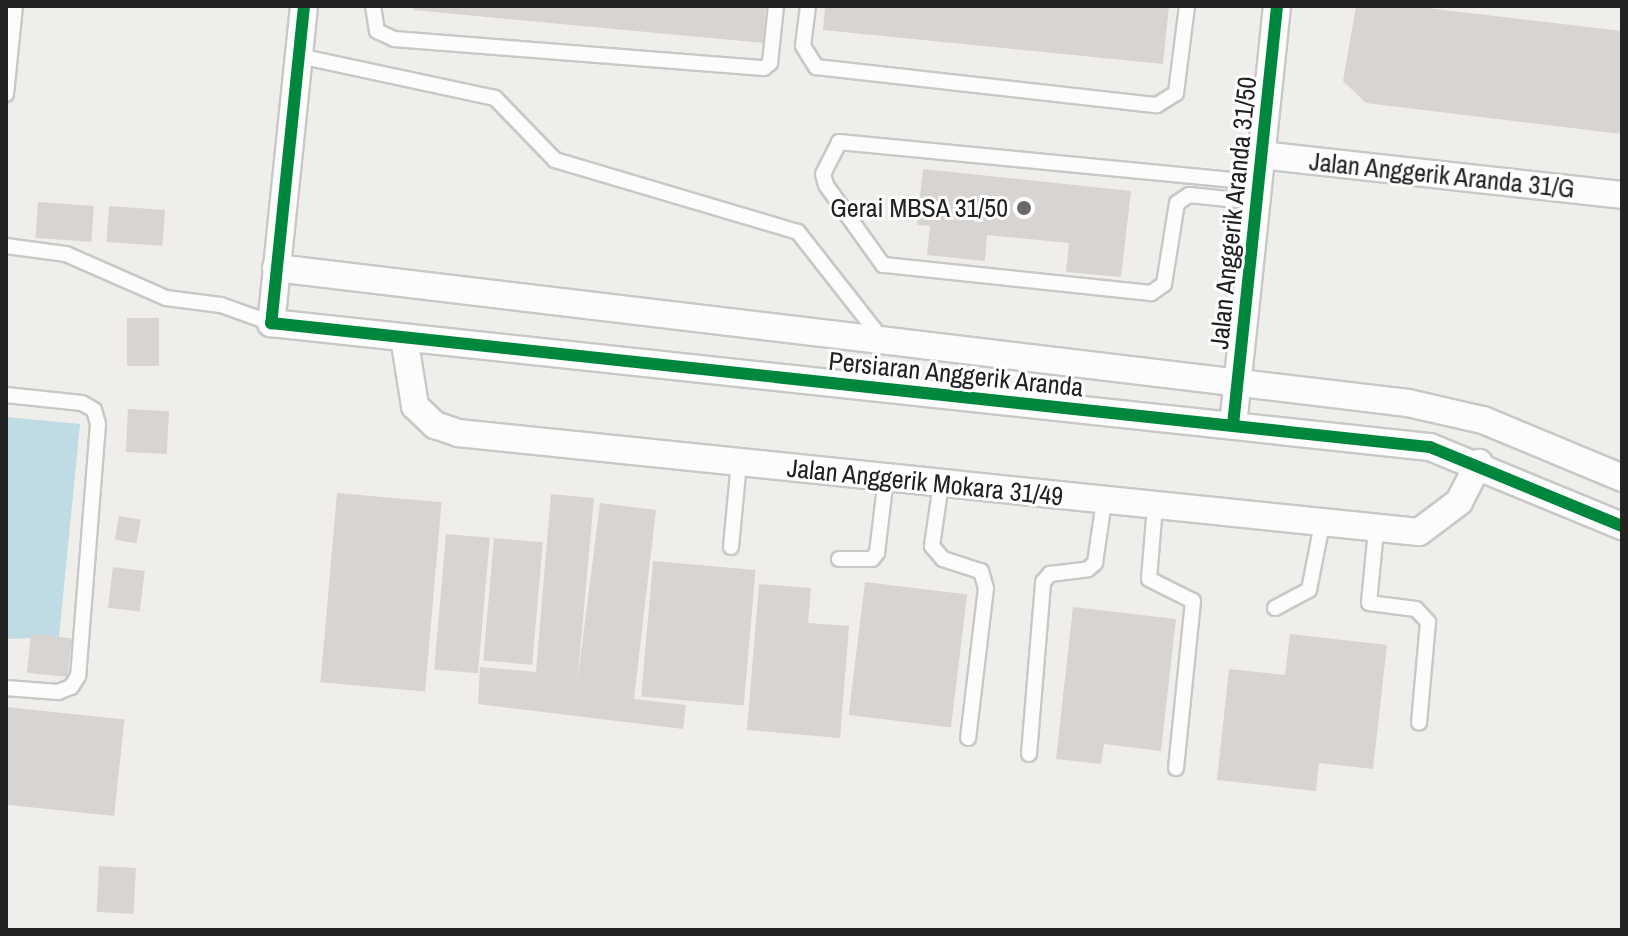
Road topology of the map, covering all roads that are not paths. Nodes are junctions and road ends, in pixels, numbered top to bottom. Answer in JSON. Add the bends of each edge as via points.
{"nodes":[{"id":1,"x":15,"y":6,"type":"edge"},
{"id":2,"x":304,"y":6,"type":"edge"},
{"id":3,"x":373,"y":6,"type":"edge"},
{"id":4,"x":776,"y":6,"type":"edge"},
{"id":5,"x":808,"y":6,"type":"edge"},
{"id":6,"x":1187,"y":6,"type":"edge"},
{"id":7,"x":1277,"y":6,"type":"edge"},
{"id":8,"x":299,"y":56,"type":"junction"},
{"id":9,"x":6,"y":94,"type":"edge"},
{"id":10,"x":1261,"y":155,"type":"junction"},
{"id":11,"x":1257,"y":192,"type":"junction"},
{"id":12,"x":1622,"y":195,"type":"edge"},
{"id":13,"x":6,"y":246,"type":"edge"},
{"id":14,"x":276,"y":268,"type":"junction"},
{"id":15,"x":271,"y":323,"type":"junction"},
{"id":16,"x":404,"y":337,"type":"junction"},
{"id":17,"x":882,"y":339,"type":"junction"},
{"id":18,"x":1237,"y":381,"type":"junction"},
{"id":19,"x":6,"y":395,"type":"edge"},
{"id":20,"x":1233,"y":425,"type":"junction"},
{"id":21,"x":739,"y":463,"type":"junction"},
{"id":22,"x":1479,"y":463,"type":"junction"},
{"id":23,"x":886,"y":478,"type":"junction"},
{"id":24,"x":1622,"y":478,"type":"edge"},
{"id":25,"x":941,"y":484,"type":"junction"},
{"id":26,"x":1104,"y":501,"type":"junction"},
{"id":27,"x":1155,"y":506,"type":"junction"},
{"id":28,"x":1322,"y":524,"type":"junction"},
{"id":29,"x":1622,"y":526,"type":"edge"},
{"id":30,"x":1376,"y":530,"type":"junction"},
{"id":31,"x":731,"y":547,"type":"dead end"},
{"id":32,"x":839,"y":559,"type":"dead end"},
{"id":33,"x":1275,"y":608,"type":"dead end"},
{"id":34,"x":6,"y":688,"type":"edge"},
{"id":35,"x":1419,"y":723,"type":"dead end"},
{"id":36,"x":968,"y":738,"type":"dead end"},
{"id":37,"x":1029,"y":754,"type":"dead end"},
{"id":38,"x":1176,"y":768,"type":"dead end"}],
"edges":[{"from":1,"to":9,"type":"lane"},
{"from":2,"to":8,"type":"street"},
{"from":3,"to":4,"type":"lane","via":[[377,31],[394,39],[764,68],[770,63]]},
{"from":5,"to":6,"type":"lane","via":[[803,46],[816,67],[1157,105],[1176,93]]},
{"from":7,"to":10,"type":"street","name":"Jalan Anggerik Aranda 31/50"},
{"from":8,"to":14,"type":"street"},
{"from":8,"to":17,"type":"lane","via":[[495,98],[555,160],[798,232]]},
{"from":10,"to":11,"type":"street","name":"Jalan Anggerik Aranda 31/50"},
{"from":10,"to":12,"type":"street","name":"Jalan Anggerik Aranda 31/G"},
{"from":11,"to":11,"type":"lane","via":[[1189,195],[1177,203],[1164,284],[1151,293],[883,265],[823,174],[839,142]]},
{"from":11,"to":18,"type":"street","name":"Jalan Anggerik Aranda 31/50"},
{"from":13,"to":15,"type":"lane","via":[[66,254],[166,298],[221,305]]},
{"from":14,"to":15,"type":"street"},
{"from":14,"to":17,"type":"street","name":"Persiaran Anggerik Aranda"},
{"from":15,"to":16,"type":"street","name":"Persiaran Anggerik Aranda"},
{"from":16,"to":20,"type":"street","name":"Persiaran Anggerik Aranda"},
{"from":16,"to":21,"type":"street","name":"Jalan Anggerik Mokara 31/49","via":[[415,406],[435,425],[458,433]]},
{"from":17,"to":18,"type":"street","name":"Persiaran Anggerik Aranda"},
{"from":18,"to":20,"type":"street","name":"Jalan Anggerik Aranda 31/50"},
{"from":18,"to":24,"type":"street","name":"Persiaran Anggerik Aranda","via":[[1408,403],[1483,420]]},
{"from":19,"to":34,"type":"lane","via":[[82,403],[94,410],[98,424],[78,676],[71,687],[58,692]]},
{"from":20,"to":22,"type":"street","name":"Persiaran Anggerik Aranda","via":[[1430,447]]},
{"from":21,"to":23,"type":"street","name":"Jalan Anggerik Mokara 31/49"},
{"from":21,"to":31,"type":"lane"},
{"from":22,"to":29,"type":"street","name":"Persiaran Anggerik Aranda"},
{"from":22,"to":30,"type":"street","name":"Jalan Anggerik Mokara 31/49","via":[[1459,502],[1442,519],[1419,532]]},
{"from":23,"to":25,"type":"street","name":"Jalan Anggerik Mokara 31/49"},
{"from":23,"to":32,"type":"lane","via":[[877,553],[872,559]]},
{"from":25,"to":26,"type":"street","name":"Jalan Anggerik Mokara 31/49"},
{"from":25,"to":36,"type":"lane","via":[[932,546],[943,559],[981,571],[986,588]]},
{"from":26,"to":27,"type":"street","name":"Jalan Anggerik Mokara 31/49"},
{"from":26,"to":37,"type":"lane","via":[[1095,563],[1088,569],[1050,574],[1043,582]]},
{"from":27,"to":28,"type":"street","name":"Jalan Anggerik Mokara 31/49"},
{"from":27,"to":38,"type":"lane","via":[[1149,579],[1193,601]]},
{"from":28,"to":30,"type":"street","name":"Jalan Anggerik Mokara 31/49"},
{"from":28,"to":33,"type":"lane","via":[[1309,590]]},
{"from":30,"to":35,"type":"lane","via":[[1369,603],[1416,609],[1428,622]]}]}
